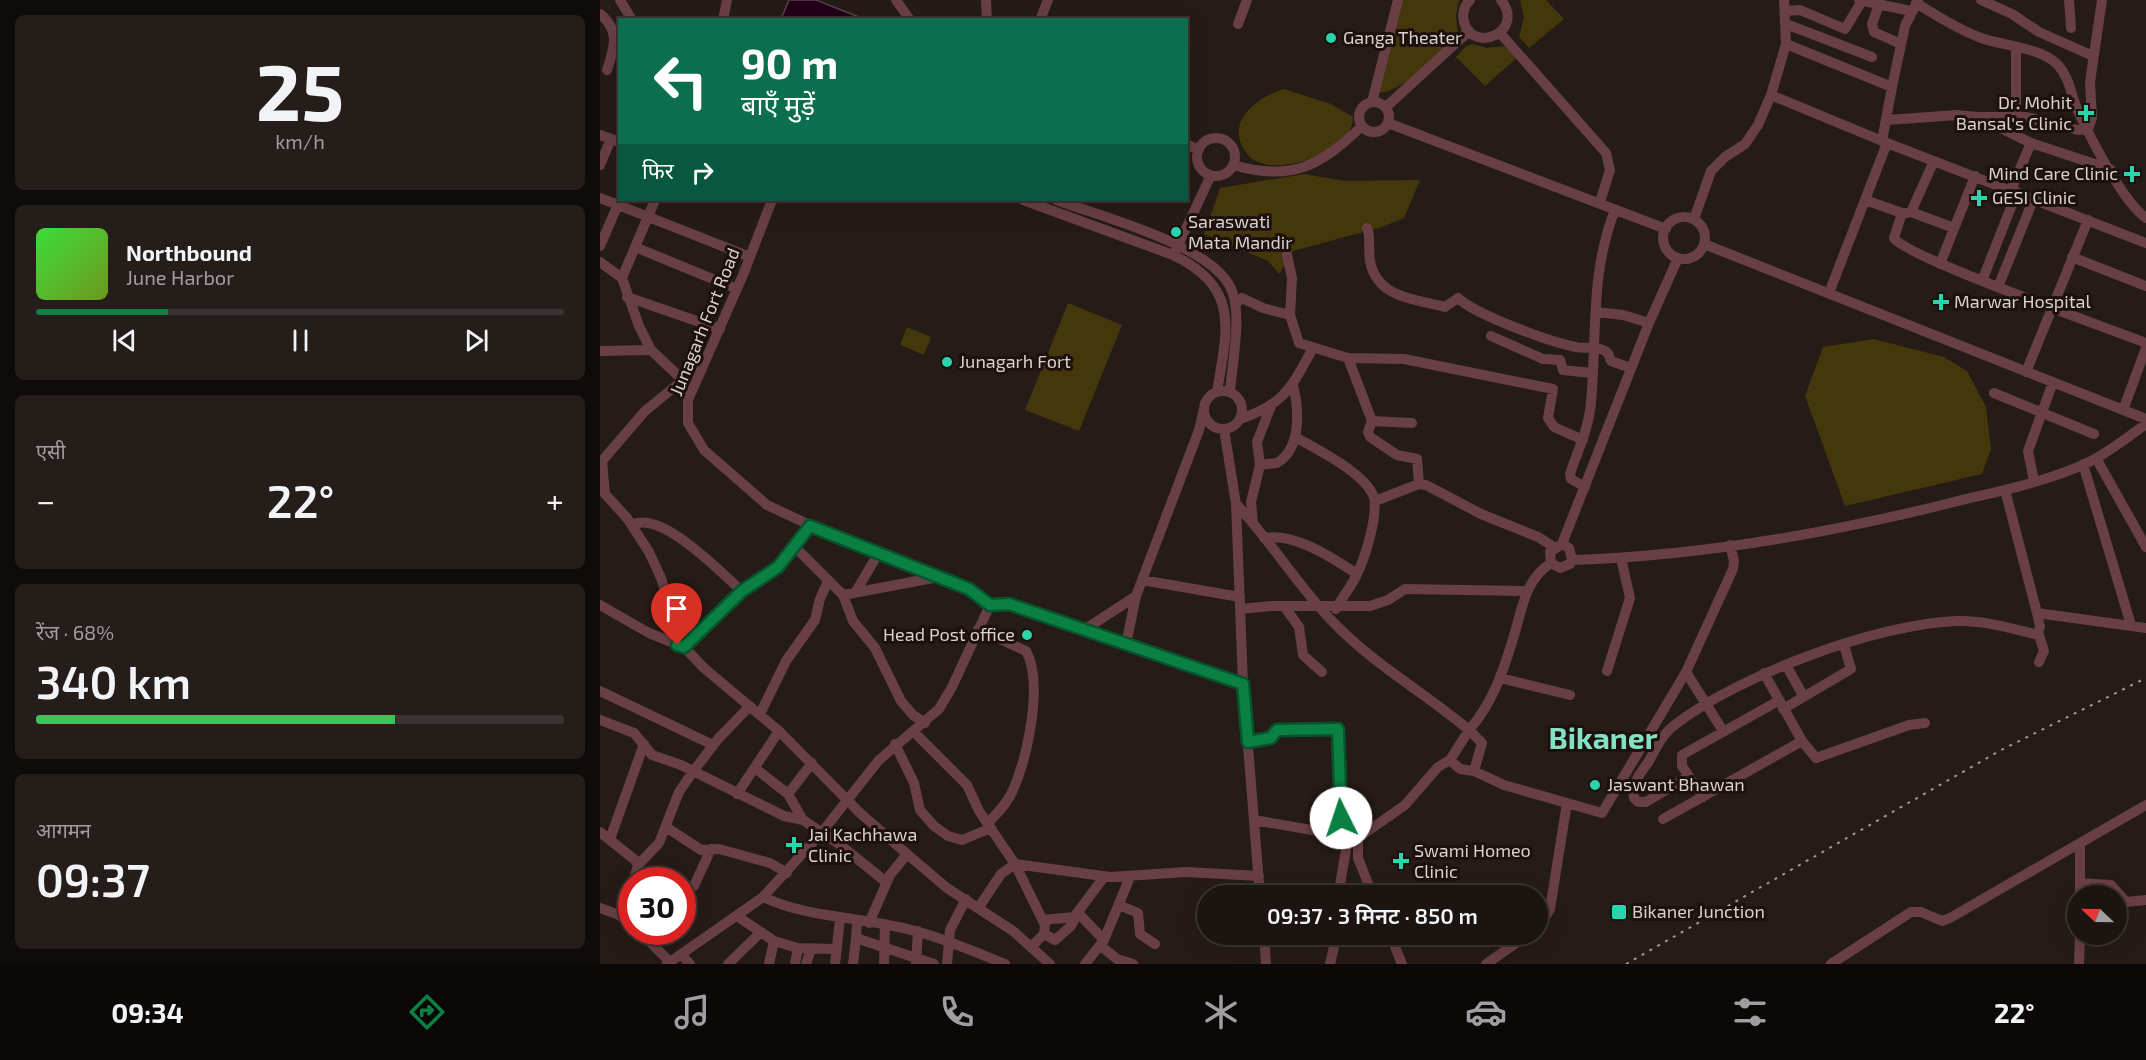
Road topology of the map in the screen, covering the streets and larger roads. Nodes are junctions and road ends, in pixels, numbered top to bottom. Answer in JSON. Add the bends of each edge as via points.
{"nodes":[{"id":1,"x":620,"y":0,"type":"edge"},
{"id":2,"x":727,"y":0,"type":"edge"},
{"id":3,"x":896,"y":0,"type":"edge"},
{"id":4,"x":986,"y":0,"type":"edge"},
{"id":5,"x":1048,"y":0,"type":"edge"},
{"id":6,"x":1247,"y":0,"type":"edge"},
{"id":7,"x":1398,"y":0,"type":"edge"},
{"id":8,"x":1470,"y":0,"type":"edge"},
{"id":9,"x":1502,"y":0,"type":"edge"},
{"id":10,"x":1981,"y":0,"type":"edge"},
{"id":11,"x":2069,"y":0,"type":"edge"},
{"id":12,"x":2102,"y":0,"type":"edge"},
{"id":13,"x":1860,"y":1,"type":"edge"},
{"id":14,"x":1787,"y":5,"type":"edge"},
{"id":15,"x":1879,"y":5,"type":"junction"},
{"id":16,"x":1915,"y":5,"type":"edge"},
{"id":17,"x":600,"y":14,"type":"edge"},
{"id":18,"x":631,"y":18,"type":"edge"},
{"id":19,"x":723,"y":18,"type":"edge"},
{"id":20,"x":909,"y":18,"type":"edge"},
{"id":21,"x":987,"y":18,"type":"edge"},
{"id":22,"x":1041,"y":18,"type":"edge"},
{"id":23,"x":1238,"y":24,"type":"dead end"},
{"id":24,"x":1786,"y":24,"type":"junction"},
{"id":25,"x":2071,"y":28,"type":"dead end"},
{"id":26,"x":1469,"y":31,"type":"junction"},
{"id":27,"x":1500,"y":33,"type":"junction"},
{"id":28,"x":1786,"y":44,"type":"junction"},
{"id":29,"x":1900,"y":44,"type":"junction"},
{"id":30,"x":1840,"y":45,"type":"junction"},
{"id":31,"x":2016,"y":48,"type":"junction"},
{"id":32,"x":2093,"y":56,"type":"junction"},
{"id":33,"x":1872,"y":57,"type":"dead end"},
{"id":34,"x":1833,"y":64,"type":"junction"},
{"id":35,"x":603,"y":71,"type":"edge"},
{"id":36,"x":1892,"y":87,"type":"junction"},
{"id":37,"x":1771,"y":95,"type":"junction"},
{"id":38,"x":1371,"y":102,"type":"junction"},
{"id":39,"x":1386,"y":107,"type":"junction"},
{"id":40,"x":1978,"y":117,"type":"junction"},
{"id":41,"x":2016,"y":117,"type":"junction"},
{"id":42,"x":1887,"y":120,"type":"junction"},
{"id":43,"x":1388,"y":123,"type":"junction"},
{"id":44,"x":1362,"y":126,"type":"junction"},
{"id":45,"x":2088,"y":129,"type":"junction"},
{"id":46,"x":610,"y":139,"type":"edge"},
{"id":47,"x":2094,"y":140,"type":"junction"},
{"id":48,"x":1885,"y":142,"type":"junction"},
{"id":49,"x":2031,"y":143,"type":"junction"},
{"id":50,"x":1188,"y":145,"type":"edge"},
{"id":51,"x":1199,"y":150,"type":"junction"},
{"id":52,"x":1933,"y":163,"type":"junction"},
{"id":53,"x":2087,"y":164,"type":"junction"},
{"id":54,"x":600,"y":165,"type":"edge"},
{"id":55,"x":1233,"y":165,"type":"junction"},
{"id":56,"x":2110,"y":169,"type":"junction"},
{"id":57,"x":1211,"y":175,"type":"junction"},
{"id":58,"x":1975,"y":176,"type":"junction"},
{"id":59,"x":2014,"y":191,"type":"junction"},
{"id":60,"x":600,"y":198,"type":"edge"},
{"id":61,"x":2034,"y":198,"type":"junction"},
{"id":62,"x":1865,"y":200,"type":"junction"},
{"id":63,"x":655,"y":201,"type":"edge"},
{"id":64,"x":772,"y":201,"type":"edge"},
{"id":65,"x":1026,"y":201,"type":"edge"},
{"id":66,"x":1059,"y":201,"type":"edge"},
{"id":67,"x":619,"y":202,"type":"edge"},
{"id":68,"x":1600,"y":202,"type":"junction"},
{"id":69,"x":1615,"y":210,"type":"junction"},
{"id":70,"x":1907,"y":213,"type":"junction"},
{"id":71,"x":648,"y":217,"type":"junction"},
{"id":72,"x":2146,"y":218,"type":"edge"},
{"id":73,"x":1694,"y":219,"type":"junction"},
{"id":74,"x":2088,"y":220,"type":"junction"},
{"id":75,"x":1367,"y":228,"type":"dead end"},
{"id":76,"x":1954,"y":228,"type":"junction"},
{"id":77,"x":1665,"y":229,"type":"junction"},
{"id":78,"x":2146,"y":243,"type":"edge"},
{"id":79,"x":1704,"y":244,"type":"junction"},
{"id":80,"x":1179,"y":245,"type":"junction"},
{"id":81,"x":600,"y":246,"type":"edge"},
{"id":82,"x":635,"y":247,"type":"junction"},
{"id":83,"x":1173,"y":255,"type":"junction"},
{"id":84,"x":1287,"y":255,"type":"dead end"},
{"id":85,"x":750,"y":257,"type":"junction"},
{"id":86,"x":2072,"y":257,"type":"junction"},
{"id":87,"x":1678,"y":258,"type":"junction"},
{"id":88,"x":1940,"y":264,"type":"junction"},
{"id":89,"x":600,"y":266,"type":"edge"},
{"id":90,"x":622,"y":278,"type":"junction"},
{"id":91,"x":1982,"y":281,"type":"junction"},
{"id":92,"x":2146,"y":286,"type":"edge"},
{"id":93,"x":1998,"y":287,"type":"junction"},
{"id":94,"x":737,"y":290,"type":"junction"},
{"id":95,"x":1829,"y":293,"type":"junction"},
{"id":96,"x":627,"y":297,"type":"junction"},
{"id":97,"x":1235,"y":304,"type":"junction"},
{"id":98,"x":2052,"y":306,"type":"junction"},
{"id":99,"x":1596,"y":312,"type":"junction"},
{"id":100,"x":1290,"y":315,"type":"junction"},
{"id":101,"x":1648,"y":323,"type":"junction"},
{"id":102,"x":720,"y":330,"type":"junction"},
{"id":103,"x":1491,"y":336,"type":"dead end"},
{"id":104,"x":2146,"y":343,"type":"edge"},
{"id":105,"x":1313,"y":348,"type":"junction"},
{"id":106,"x":2146,"y":348,"type":"edge"},
{"id":107,"x":1593,"y":349,"type":"junction"},
{"id":108,"x":651,"y":350,"type":"junction"},
{"id":109,"x":600,"y":351,"type":"edge"},
{"id":110,"x":1348,"y":358,"type":"junction"},
{"id":111,"x":1631,"y":368,"type":"junction"},
{"id":112,"x":2026,"y":372,"type":"junction"},
{"id":113,"x":1592,"y":374,"type":"junction"},
{"id":114,"x":683,"y":380,"type":"junction"},
{"id":115,"x":2053,"y":382,"type":"junction"},
{"id":116,"x":1293,"y":385,"type":"junction"},
{"id":117,"x":693,"y":388,"type":"junction"},
{"id":118,"x":1216,"y":392,"type":"junction"},
{"id":119,"x":1230,"y":392,"type":"junction"},
{"id":120,"x":1994,"y":393,"type":"dead end"},
{"id":121,"x":1271,"y":406,"type":"junction"},
{"id":122,"x":1204,"y":409,"type":"junction"},
{"id":123,"x":2123,"y":410,"type":"junction"},
{"id":124,"x":2042,"y":413,"type":"junction"},
{"id":125,"x":1240,"y":419,"type":"junction"},
{"id":126,"x":2146,"y":419,"type":"edge"},
{"id":127,"x":1372,"y":421,"type":"junction"},
{"id":128,"x":1413,"y":423,"type":"dead end"},
{"id":129,"x":2146,"y":424,"type":"edge"},
{"id":130,"x":1224,"y":429,"type":"junction"},
{"id":131,"x":2094,"y":434,"type":"dead end"},
{"id":132,"x":1295,"y":437,"type":"junction"},
{"id":133,"x":1583,"y":440,"type":"junction"},
{"id":134,"x":602,"y":457,"type":"edge"},
{"id":135,"x":2096,"y":458,"type":"junction"},
{"id":136,"x":1260,"y":465,"type":"junction"},
{"id":137,"x":2083,"y":465,"type":"junction"},
{"id":138,"x":2034,"y":481,"type":"junction"},
{"id":139,"x":1419,"y":484,"type":"junction"},
{"id":140,"x":1585,"y":487,"type":"junction"},
{"id":141,"x":2005,"y":490,"type":"junction"},
{"id":142,"x":602,"y":494,"type":"edge"},
{"id":143,"x":1375,"y":501,"type":"junction"},
{"id":144,"x":1236,"y":504,"type":"junction"},
{"id":145,"x":1253,"y":523,"type":"junction"},
{"id":146,"x":632,"y":525,"type":"junction"},
{"id":147,"x":810,"y":526,"type":"junction"},
{"id":148,"x":1264,"y":538,"type":"junction"},
{"id":149,"x":1730,"y":545,"type":"junction"},
{"id":150,"x":1558,"y":546,"type":"junction"},
{"id":151,"x":795,"y":547,"type":"junction"},
{"id":152,"x":2146,"y":547,"type":"edge"},
{"id":153,"x":878,"y":554,"type":"junction"},
{"id":154,"x":1621,"y":558,"type":"junction"},
{"id":155,"x":1572,"y":560,"type":"junction"},
{"id":156,"x":1551,"y":563,"type":"junction"},
{"id":157,"x":1357,"y":574,"type":"junction"},
{"id":158,"x":938,"y":577,"type":"junction"},
{"id":159,"x":1142,"y":580,"type":"junction"},
{"id":160,"x":828,"y":581,"type":"junction"},
{"id":161,"x":742,"y":591,"type":"junction"},
{"id":162,"x":1526,"y":591,"type":"junction"},
{"id":163,"x":849,"y":594,"type":"junction"},
{"id":164,"x":1136,"y":596,"type":"junction"},
{"id":165,"x":1240,"y":597,"type":"junction"},
{"id":166,"x":600,"y":605,"type":"edge"},
{"id":167,"x":990,"y":605,"type":"junction"},
{"id":168,"x":1320,"y":605,"type":"junction"},
{"id":169,"x":1338,"y":605,"type":"junction"},
{"id":170,"x":1284,"y":606,"type":"junction"},
{"id":171,"x":1241,"y":609,"type":"junction"},
{"id":172,"x":2037,"y":613,"type":"junction"},
{"id":173,"x":1330,"y":620,"type":"junction"},
{"id":174,"x":2132,"y":625,"type":"junction"},
{"id":175,"x":2146,"y":628,"type":"edge"},
{"id":176,"x":978,"y":629,"type":"junction"},
{"id":177,"x":1084,"y":630,"type":"junction"},
{"id":178,"x":2038,"y":632,"type":"junction"},
{"id":179,"x":1126,"y":644,"type":"junction"},
{"id":180,"x":1844,"y":645,"type":"junction"},
{"id":181,"x":684,"y":647,"type":"junction"},
{"id":182,"x":2039,"y":662,"type":"dead end"},
{"id":183,"x":1786,"y":664,"type":"junction"},
{"id":184,"x":1607,"y":671,"type":"dead end"},
{"id":185,"x":1322,"y":672,"type":"dead end"},
{"id":186,"x":1686,"y":672,"type":"junction"},
{"id":187,"x":1764,"y":673,"type":"junction"},
{"id":188,"x":1500,"y":678,"type":"junction"},
{"id":189,"x":1243,"y":684,"type":"junction"},
{"id":190,"x":600,"y":691,"type":"edge"},
{"id":191,"x":1570,"y":695,"type":"dead end"},
{"id":192,"x":1804,"y":697,"type":"junction"},
{"id":193,"x":1707,"y":705,"type":"junction"},
{"id":194,"x":1780,"y":705,"type":"junction"},
{"id":195,"x":750,"y":706,"type":"junction"},
{"id":196,"x":760,"y":714,"type":"junction"},
{"id":197,"x":600,"y":720,"type":"edge"},
{"id":198,"x":925,"y":723,"type":"junction"},
{"id":199,"x":1925,"y":723,"type":"dead end"},
{"id":200,"x":1470,"y":730,"type":"junction"},
{"id":201,"x":779,"y":731,"type":"junction"},
{"id":202,"x":1723,"y":731,"type":"junction"},
{"id":203,"x":914,"y":732,"type":"junction"},
{"id":204,"x":1802,"y":741,"type":"junction"},
{"id":205,"x":1248,"y":742,"type":"junction"},
{"id":206,"x":644,"y":744,"type":"junction"},
{"id":207,"x":895,"y":744,"type":"junction"},
{"id":208,"x":713,"y":745,"type":"junction"},
{"id":209,"x":1450,"y":760,"type":"junction"},
{"id":210,"x":812,"y":763,"type":"junction"},
{"id":211,"x":755,"y":768,"type":"junction"},
{"id":212,"x":1474,"y":771,"type":"junction"},
{"id":213,"x":692,"y":773,"type":"junction"},
{"id":214,"x":1689,"y":776,"type":"junction"},
{"id":215,"x":737,"y":794,"type":"junction"},
{"id":216,"x":788,"y":794,"type":"junction"},
{"id":217,"x":1703,"y":797,"type":"junction"},
{"id":218,"x":848,"y":801,"type":"junction"},
{"id":219,"x":1567,"y":803,"type":"junction"},
{"id":220,"x":2146,"y":805,"type":"edge"},
{"id":221,"x":1664,"y":819,"type":"dead end"},
{"id":222,"x":803,"y":820,"type":"junction"},
{"id":223,"x":1254,"y":820,"type":"junction"},
{"id":224,"x":990,"y":826,"type":"junction"},
{"id":225,"x":666,"y":827,"type":"junction"},
{"id":226,"x":600,"y":832,"type":"edge"},
{"id":227,"x":822,"y":832,"type":"junction"},
{"id":228,"x":1350,"y":837,"type":"junction"},
{"id":229,"x":610,"y":839,"type":"junction"},
{"id":230,"x":2080,"y":844,"type":"junction"},
{"id":231,"x":711,"y":849,"type":"junction"},
{"id":232,"x":907,"y":854,"type":"junction"},
{"id":233,"x":1015,"y":864,"type":"junction"},
{"id":234,"x":638,"y":865,"type":"joint"},
{"id":235,"x":788,"y":873,"type":"junction"},
{"id":236,"x":1259,"y":876,"type":"junction"},
{"id":237,"x":1104,"y":877,"type":"junction"},
{"id":238,"x":1130,"y":877,"type":"junction"},
{"id":239,"x":696,"y":882,"type":"edge"},
{"id":240,"x":886,"y":882,"type":"junction"},
{"id":241,"x":2080,"y":883,"type":"joint"},
{"id":242,"x":1259,"y":885,"type":"edge"},
{"id":243,"x":1340,"y":885,"type":"edge"},
{"id":244,"x":1369,"y":885,"type":"edge"},
{"id":245,"x":763,"y":897,"type":"junction"},
{"id":246,"x":966,"y":899,"type":"junction"},
{"id":247,"x":2146,"y":900,"type":"edge"},
{"id":248,"x":1119,"y":905,"type":"junction"},
{"id":249,"x":979,"y":907,"type":"junction"},
{"id":250,"x":600,"y":908,"type":"edge"},
{"id":251,"x":1548,"y":912,"type":"edge"},
{"id":252,"x":1078,"y":913,"type":"junction"},
{"id":253,"x":618,"y":915,"type":"edge"},
{"id":254,"x":737,"y":916,"type":"junction"},
{"id":255,"x":840,"y":919,"type":"junction"},
{"id":256,"x":1043,"y":920,"type":"junction"},
{"id":257,"x":857,"y":922,"type":"junction"},
{"id":258,"x":869,"y":922,"type":"junction"},
{"id":259,"x":885,"y":924,"type":"junction"},
{"id":260,"x":918,"y":931,"type":"junction"},
{"id":261,"x":761,"y":932,"type":"junction"},
{"id":262,"x":1044,"y":934,"type":"junction"},
{"id":263,"x":856,"y":938,"type":"junction"},
{"id":264,"x":949,"y":940,"type":"junction"},
{"id":265,"x":774,"y":941,"type":"junction"},
{"id":266,"x":1103,"y":943,"type":"junction"},
{"id":267,"x":1155,"y":944,"type":"dead end"},
{"id":268,"x":652,"y":945,"type":"edge"},
{"id":269,"x":884,"y":945,"type":"junction"},
{"id":270,"x":1264,"y":945,"type":"edge"},
{"id":271,"x":1334,"y":945,"type":"edge"},
{"id":272,"x":1394,"y":945,"type":"edge"},
{"id":273,"x":1513,"y":945,"type":"edge"},
{"id":274,"x":2080,"y":945,"type":"edge"},
{"id":275,"x":1032,"y":946,"type":"junction"},
{"id":276,"x":798,"y":948,"type":"junction"},
{"id":277,"x":811,"y":949,"type":"junction"},
{"id":278,"x":836,"y":949,"type":"junction"},
{"id":279,"x":681,"y":954,"type":"junction"},
{"id":280,"x":916,"y":961,"type":"edge"},
{"id":281,"x":669,"y":963,"type":"edge"},
{"id":282,"x":690,"y":964,"type":"edge"},
{"id":283,"x":728,"y":964,"type":"edge"},
{"id":284,"x":769,"y":964,"type":"edge"},
{"id":285,"x":795,"y":964,"type":"edge"},
{"id":286,"x":806,"y":964,"type":"edge"},
{"id":287,"x":835,"y":964,"type":"edge"},
{"id":288,"x":854,"y":964,"type":"edge"},
{"id":289,"x":884,"y":964,"type":"edge"},
{"id":290,"x":934,"y":964,"type":"edge"},
{"id":291,"x":947,"y":964,"type":"edge"},
{"id":292,"x":1005,"y":964,"type":"edge"},
{"id":293,"x":1050,"y":964,"type":"edge"},
{"id":294,"x":1085,"y":964,"type":"edge"},
{"id":295,"x":1133,"y":964,"type":"edge"},
{"id":296,"x":1266,"y":964,"type":"edge"},
{"id":297,"x":1330,"y":964,"type":"edge"},
{"id":298,"x":1402,"y":964,"type":"edge"},
{"id":299,"x":1486,"y":964,"type":"edge"},
{"id":300,"x":1832,"y":964,"type":"edge"},
{"id":301,"x":2079,"y":964,"type":"edge"}],
"edges":[{"from":1,"to":18,"type":"street"},
{"from":2,"to":19,"type":"street"},
{"from":3,"to":20,"type":"street"},
{"from":4,"to":21,"type":"street"},
{"from":5,"to":22,"type":"street"},
{"from":6,"to":23,"type":"street"},
{"from":7,"to":38,"type":"street"},
{"from":8,"to":26,"type":"street","via":[[1463,14]]},
{"from":9,"to":27,"type":"street","via":[[1507,17]]},
{"from":10,"to":32,"type":"street"},
{"from":11,"to":25,"type":"street"},
{"from":12,"to":32,"type":"street"},
{"from":13,"to":14,"type":"street","via":[[1845,29]]},
{"from":13,"to":15,"type":"street"},
{"from":14,"to":24,"type":"street"},
{"from":15,"to":16,"type":"street"},
{"from":15,"to":29,"type":"street","via":[[1872,24],[1874,32]]},
{"from":16,"to":29,"type":"street"},
{"from":16,"to":31,"type":"street","via":[[1982,38]]},
{"from":17,"to":35,"type":"street","via":[[616,37]]},
{"from":24,"to":28,"type":"street"},
{"from":24,"to":30,"type":"street"},
{"from":26,"to":27,"type":"street","via":[[1484,38]]},
{"from":26,"to":39,"type":"street"},
{"from":27,"to":68,"type":"street","via":[[1606,153],[1610,170]]},
{"from":28,"to":34,"type":"street"},
{"from":28,"to":37,"type":"street"},
{"from":29,"to":36,"type":"street"},
{"from":30,"to":33,"type":"street"},
{"from":30,"to":34,"type":"street"},
{"from":31,"to":41,"type":"street"},
{"from":31,"to":45,"type":"street","via":[[2058,65]]},
{"from":32,"to":45,"type":"street","via":[[2092,118]]},
{"from":34,"to":36,"type":"street"},
{"from":36,"to":42,"type":"street"},
{"from":37,"to":48,"type":"street"},
{"from":37,"to":73,"type":"street","via":[[1745,144],[1712,171]]},
{"from":38,"to":39,"type":"street"},
{"from":38,"to":44,"type":"street","via":[[1361,111]]},
{"from":39,"to":43,"type":"street"},
{"from":40,"to":41,"type":"street"},
{"from":40,"to":42,"type":"street"},
{"from":40,"to":49,"type":"street"},
{"from":41,"to":45,"type":"street"},
{"from":42,"to":48,"type":"street"},
{"from":43,"to":44,"type":"street","via":[[1373,132]]},
{"from":43,"to":68,"type":"street"},
{"from":44,"to":55,"type":"street","via":[[1319,162],[1297,171]]},
{"from":45,"to":47,"type":"street"},
{"from":46,"to":54,"type":"street"},
{"from":47,"to":53,"type":"street"},
{"from":47,"to":56,"type":"street"},
{"from":48,"to":52,"type":"street"},
{"from":48,"to":62,"type":"street"},
{"from":49,"to":53,"type":"street"},
{"from":49,"to":59,"type":"street"},
{"from":50,"to":51,"type":"street"},
{"from":51,"to":55,"type":"street","via":[[1209,139],[1220,138],[1234,151]]},
{"from":51,"to":57,"type":"street","via":[[1200,167]]},
{"from":52,"to":58,"type":"street"},
{"from":52,"to":70,"type":"street"},
{"from":53,"to":56,"type":"street"},
{"from":55,"to":57,"type":"street","via":[[1227,172]]},
{"from":56,"to":72,"type":"street","via":[[2137,212]]},
{"from":57,"to":80,"type":"street"},
{"from":58,"to":59,"type":"street"},
{"from":58,"to":76,"type":"street"},
{"from":59,"to":61,"type":"street"},
{"from":59,"to":91,"type":"street"},
{"from":60,"to":67,"type":"street"},
{"from":61,"to":74,"type":"street"},
{"from":61,"to":93,"type":"street"},
{"from":62,"to":70,"type":"street"},
{"from":62,"to":95,"type":"street"},
{"from":63,"to":71,"type":"street"},
{"from":64,"to":85,"type":"street","name":"Junagarh Fort Road"},
{"from":65,"to":83,"type":"street"},
{"from":66,"to":80,"type":"street"},
{"from":67,"to":71,"type":"street"},
{"from":67,"to":81,"type":"street"},
{"from":68,"to":69,"type":"street"},
{"from":69,"to":77,"type":"street"},
{"from":69,"to":99,"type":"street","via":[[1598,273]]},
{"from":70,"to":76,"type":"street"},
{"from":70,"to":88,"type":"street","via":[[1894,238],[1896,242]]},
{"from":71,"to":82,"type":"street"},
{"from":71,"to":85,"type":"street"},
{"from":73,"to":77,"type":"street","via":[[1680,218]]},
{"from":73,"to":79,"type":"street","via":[[1703,230]]},
{"from":74,"to":78,"type":"street"},
{"from":74,"to":86,"type":"street"},
{"from":75,"to":107,"type":"street","via":[[1371,267],[1384,289],[1445,307],[1458,298],[1478,311],[1531,333],[1576,348]]},
{"from":76,"to":88,"type":"street"},
{"from":77,"to":87,"type":"street","via":[[1665,246]]},
{"from":79,"to":87,"type":"street","via":[[1692,257]]},
{"from":79,"to":95,"type":"street"},
{"from":80,"to":83,"type":"street"},
{"from":80,"to":97,"type":"street","via":[[1194,251],[1227,280]]},
{"from":82,"to":90,"type":"street"},
{"from":82,"to":94,"type":"street"},
{"from":83,"to":118,"type":"street","via":[[1205,274],[1221,298],[1225,333]]},
{"from":84,"to":100,"type":"street","via":[[1292,292]]},
{"from":85,"to":94,"type":"street","name":"Junagarh Fort Road"},
{"from":86,"to":92,"type":"street"},
{"from":86,"to":98,"type":"street"},
{"from":87,"to":101,"type":"street"},
{"from":88,"to":91,"type":"street"},
{"from":89,"to":90,"type":"street"},
{"from":90,"to":96,"type":"street"},
{"from":91,"to":93,"type":"street"},
{"from":93,"to":98,"type":"street"},
{"from":94,"to":102,"type":"street","name":"Junagarh Fort Road"},
{"from":95,"to":112,"type":"street"},
{"from":96,"to":102,"type":"street"},
{"from":96,"to":108,"type":"street"},
{"from":97,"to":100,"type":"street","via":[[1242,298]]},
{"from":97,"to":119,"type":"street"},
{"from":98,"to":104,"type":"street"},
{"from":98,"to":112,"type":"street"},
{"from":99,"to":101,"type":"street"},
{"from":99,"to":107,"type":"street"},
{"from":100,"to":105,"type":"street","via":[[1299,343]]},
{"from":101,"to":111,"type":"street"},
{"from":102,"to":117,"type":"street","name":"Junagarh Fort Road"},
{"from":103,"to":113,"type":"street","via":[[1544,358],[1560,360],[1563,369],[1570,372]]},
{"from":105,"to":110,"type":"street"},
{"from":105,"to":116,"type":"street"},
{"from":106,"to":123,"type":"street"},
{"from":107,"to":111,"type":"street","via":[[1601,348],[1608,352],[1611,361]]},
{"from":107,"to":113,"type":"street"},
{"from":108,"to":109,"type":"street"},
{"from":108,"to":114,"type":"street"},
{"from":110,"to":127,"type":"street"},
{"from":110,"to":133,"type":"street","via":[[1404,359],[1553,389],[1548,418],[1554,427]]},
{"from":111,"to":140,"type":"street"},
{"from":112,"to":115,"type":"street"},
{"from":113,"to":133,"type":"street"},
{"from":114,"to":117,"type":"street"},
{"from":114,"to":134,"type":"street","via":[[645,411]]},
{"from":115,"to":123,"type":"street"},
{"from":115,"to":124,"type":"street"},
{"from":116,"to":121,"type":"street"},
{"from":116,"to":132,"type":"street","via":[[1299,406]]},
{"from":117,"to":147,"type":"street","name":"Junagarh Fort Road","via":[[686,410],[688,423],[704,450],[755,497]]},
{"from":118,"to":119,"type":"street"},
{"from":118,"to":122,"type":"street"},
{"from":119,"to":125,"type":"street","via":[[1241,406]]},
{"from":120,"to":124,"type":"street"},
{"from":121,"to":125,"type":"street"},
{"from":121,"to":136,"type":"street","via":[[1257,442]]},
{"from":122,"to":130,"type":"street","via":[[1211,425]]},
{"from":122,"to":159,"type":"street"},
{"from":123,"to":126,"type":"street"},
{"from":124,"to":131,"type":"street"},
{"from":124,"to":138,"type":"street","via":[[2028,451]]},
{"from":125,"to":130,"type":"street"},
{"from":127,"to":128,"type":"street"},
{"from":127,"to":139,"type":"street","via":[[1368,432],[1374,442],[1397,455],[1417,459]]},
{"from":129,"to":135,"type":"street"},
{"from":130,"to":144,"type":"street"},
{"from":132,"to":136,"type":"street","via":[[1281,461]]},
{"from":132,"to":143,"type":"street","via":[[1340,462],[1371,491]]},
{"from":133,"to":140,"type":"street","via":[[1570,474],[1571,479]]},
{"from":134,"to":142,"type":"street"},
{"from":135,"to":137,"type":"street"},
{"from":135,"to":152,"type":"street"},
{"from":136,"to":145,"type":"street","via":[[1251,502]]},
{"from":137,"to":138,"type":"street"},
{"from":137,"to":174,"type":"street"},
{"from":138,"to":141,"type":"street"},
{"from":139,"to":143,"type":"street"},
{"from":139,"to":150,"type":"street"},
{"from":140,"to":150,"type":"street"},
{"from":141,"to":149,"type":"street","via":[[1892,518]]},
{"from":141,"to":172,"type":"street"},
{"from":142,"to":146,"type":"street"},
{"from":143,"to":157,"type":"street","via":[[1373,522]]},
{"from":144,"to":145,"type":"street"},
{"from":144,"to":165,"type":"street"},
{"from":145,"to":148,"type":"street"},
{"from":146,"to":161,"type":"street","via":[[640,522],[661,526]]},
{"from":146,"to":181,"type":"street","via":[[661,578]]},
{"from":147,"to":151,"type":"street"},
{"from":147,"to":153,"type":"street","name":"Junagarh Fort Road"},
{"from":148,"to":157,"type":"street","via":[[1278,536],[1319,550]]},
{"from":148,"to":168,"type":"street"},
{"from":149,"to":154,"type":"street"},
{"from":149,"to":186,"type":"street","via":[[1733,569]]},
{"from":150,"to":155,"type":"street","via":[[1569,548]]},
{"from":150,"to":156,"type":"street","via":[[1550,552]]},
{"from":151,"to":160,"type":"street"},
{"from":151,"to":161,"type":"street","via":[[778,567]]},
{"from":153,"to":158,"type":"street","name":"Junagarh Fort Road"},
{"from":153,"to":163,"type":"street"},
{"from":154,"to":155,"type":"street"},
{"from":154,"to":184,"type":"street","via":[[1630,598]]},
{"from":155,"to":156,"type":"street","via":[[1560,568]]},
{"from":156,"to":162,"type":"street","via":[[1538,572]]},
{"from":157,"to":169,"type":"street"},
{"from":158,"to":163,"type":"street"},
{"from":158,"to":167,"type":"street","name":"Junagarh Fort Road","via":[[975,592]]},
{"from":159,"to":164,"type":"street"},
{"from":159,"to":165,"type":"street"},
{"from":160,"to":163,"type":"street"},
{"from":160,"to":196,"type":"street","via":[[816,620],[786,661]]},
{"from":161,"to":181,"type":"street"},
{"from":162,"to":169,"type":"street","via":[[1405,588],[1370,606]]},
{"from":162,"to":188,"type":"street"},
{"from":163,"to":198,"type":"street","via":[[852,621],[875,648],[901,701]]},
{"from":164,"to":177,"type":"street"},
{"from":164,"to":179,"type":"street"},
{"from":165,"to":171,"type":"street"},
{"from":166,"to":181,"type":"street","via":[[649,633]]},
{"from":167,"to":176,"type":"street"},
{"from":167,"to":177,"type":"street","via":[[1009,604]]},
{"from":168,"to":169,"type":"street"},
{"from":168,"to":170,"type":"street"},
{"from":168,"to":173,"type":"street"},
{"from":169,"to":173,"type":"street"},
{"from":170,"to":171,"type":"street"},
{"from":170,"to":185,"type":"street","via":[[1299,627],[1303,655]]},
{"from":171,"to":189,"type":"street"},
{"from":172,"to":174,"type":"street"},
{"from":172,"to":178,"type":"street"},
{"from":173,"to":200,"type":"street","via":[[1391,675],[1437,703]]},
{"from":174,"to":175,"type":"street"},
{"from":176,"to":198,"type":"street","via":[[952,687]]},
{"from":176,"to":224,"type":"street","via":[[1026,651],[1033,689],[1030,724],[1016,783]]},
{"from":177,"to":179,"type":"street"},
{"from":178,"to":180,"type":"street","via":[[1958,621],[1927,624]]},
{"from":178,"to":182,"type":"street","via":[[2044,651]]},
{"from":179,"to":189,"type":"street"},
{"from":180,"to":183,"type":"street"},
{"from":180,"to":192,"type":"street","via":[[1851,669]]},
{"from":181,"to":195,"type":"street"},
{"from":183,"to":187,"type":"street"},
{"from":183,"to":192,"type":"street"},
{"from":186,"to":193,"type":"street"},
{"from":186,"to":219,"type":"street","via":[[1602,813]]},
{"from":187,"to":193,"type":"street"},
{"from":187,"to":194,"type":"street"},
{"from":188,"to":191,"type":"street"},
{"from":188,"to":200,"type":"street","via":[[1485,712]]},
{"from":189,"to":205,"type":"street"},
{"from":190,"to":208,"type":"street"},
{"from":192,"to":194,"type":"street"},
{"from":193,"to":202,"type":"street"},
{"from":193,"to":214,"type":"street","via":[[1668,732],[1635,783],[1634,798],[1646,802]]},
{"from":194,"to":202,"type":"street"},
{"from":194,"to":204,"type":"street"},
{"from":195,"to":196,"type":"street"},
{"from":195,"to":208,"type":"street"},
{"from":196,"to":201,"type":"street"},
{"from":197,"to":206,"type":"street","via":[[634,733]]},
{"from":198,"to":203,"type":"street"},
{"from":199,"to":204,"type":"street","via":[[1909,725],[1820,757],[1812,755]]},
{"from":200,"to":209,"type":"street"},
{"from":200,"to":212,"type":"street","via":[[1482,743]]},
{"from":201,"to":210,"type":"street"},
{"from":201,"to":211,"type":"street"},
{"from":202,"to":214,"type":"street","via":[[1682,755],[1682,766]]},
{"from":203,"to":207,"type":"street"},
{"from":203,"to":224,"type":"street","via":[[963,780]]},
{"from":204,"to":217,"type":"street"},
{"from":205,"to":223,"type":"street"},
{"from":205,"to":228,"type":"street","via":[[1271,738],[1277,730],[1338,729]]},
{"from":206,"to":213,"type":"street","via":[[652,755]]},
{"from":206,"to":229,"type":"street"},
{"from":207,"to":218,"type":"street"},
{"from":207,"to":224,"type":"street","via":[[914,783],[920,810],[934,826],[962,840]]},
{"from":208,"to":213,"type":"street"},
{"from":209,"to":212,"type":"street","via":[[1460,769]]},
{"from":209,"to":228,"type":"street","via":[[1438,767],[1405,806]]},
{"from":210,"to":216,"type":"street"},
{"from":210,"to":218,"type":"street"},
{"from":211,"to":215,"type":"street"},
{"from":211,"to":216,"type":"street"},
{"from":212,"to":219,"type":"street","via":[[1504,785]]},
{"from":213,"to":215,"type":"street"},
{"from":213,"to":225,"type":"street","via":[[679,792]]},
{"from":214,"to":217,"type":"street"},
{"from":215,"to":222,"type":"street","via":[[784,816]]},
{"from":216,"to":222,"type":"street"},
{"from":217,"to":221,"type":"street"},
{"from":218,"to":227,"type":"street"},
{"from":218,"to":232,"type":"street"},
{"from":219,"to":251,"type":"street"},
{"from":220,"to":230,"type":"street"},
{"from":222,"to":227,"type":"street"},
{"from":223,"to":228,"type":"street"},
{"from":223,"to":236,"type":"street"},
{"from":224,"to":233,"type":"street"},
{"from":225,"to":231,"type":"street","via":[[701,850]]},
{"from":225,"to":234,"type":"street","via":[[659,843]]},
{"from":226,"to":229,"type":"street"},
{"from":227,"to":235,"type":"street"},
{"from":227,"to":240,"type":"street"},
{"from":228,"to":243,"type":"street"},
{"from":228,"to":244,"type":"street"},
{"from":229,"to":234,"type":"street"},
{"from":230,"to":241,"type":"street"},
{"from":230,"to":300,"type":"street","via":[[1950,918],[1942,921],[1915,911],[1904,915]]},
{"from":231,"to":235,"type":"street","via":[[770,862]]},
{"from":231,"to":239,"type":"street"},
{"from":232,"to":240,"type":"street"},
{"from":232,"to":246,"type":"street"},
{"from":233,"to":237,"type":"street"},
{"from":233,"to":249,"type":"street","via":[[1001,874]]},
{"from":233,"to":256,"type":"street"},
{"from":235,"to":245,"type":"street"},
{"from":236,"to":238,"type":"street","via":[[1186,872]]},
{"from":236,"to":242,"type":"street"},
{"from":237,"to":238,"type":"street"},
{"from":237,"to":252,"type":"street"},
{"from":238,"to":248,"type":"street"},
{"from":240,"to":258,"type":"street"},
{"from":241,"to":247,"type":"street","via":[[2111,885],[2126,902]]},
{"from":245,"to":254,"type":"street"},
{"from":245,"to":255,"type":"street"},
{"from":246,"to":249,"type":"street"},
{"from":246,"to":264,"type":"street","via":[[954,920]]},
{"from":248,"to":266,"type":"street"},
{"from":248,"to":267,"type":"street","via":[[1138,913],[1140,934]]},
{"from":249,"to":275,"type":"street"},
{"from":250,"to":253,"type":"street"},
{"from":252,"to":256,"type":"street","via":[[1068,919]]},
{"from":252,"to":262,"type":"street","via":[[1071,926],[1055,940]]},
{"from":252,"to":266,"type":"street"},
{"from":254,"to":261,"type":"street"},
{"from":254,"to":279,"type":"street"},
{"from":255,"to":257,"type":"street"},
{"from":255,"to":278,"type":"street"},
{"from":256,"to":262,"type":"street"},
{"from":257,"to":258,"type":"street"},
{"from":257,"to":263,"type":"street"},
{"from":258,"to":259,"type":"street"},
{"from":259,"to":260,"type":"street"},
{"from":259,"to":269,"type":"street"},
{"from":260,"to":264,"type":"street"},
{"from":260,"to":280,"type":"street"},
{"from":261,"to":265,"type":"street"},
{"from":261,"to":283,"type":"street"},
{"from":262,"to":275,"type":"street"},
{"from":263,"to":269,"type":"street"},
{"from":263,"to":288,"type":"street"},
{"from":264,"to":291,"type":"street"},
{"from":264,"to":292,"type":"street"},
{"from":265,"to":276,"type":"street"},
{"from":265,"to":284,"type":"street"},
{"from":266,"to":294,"type":"street"},
{"from":266,"to":295,"type":"street","via":[[1117,959]]},
{"from":268,"to":281,"type":"street"},
{"from":269,"to":280,"type":"street"},
{"from":269,"to":289,"type":"street"},
{"from":270,"to":296,"type":"street"},
{"from":271,"to":297,"type":"street"},
{"from":272,"to":298,"type":"street"},
{"from":273,"to":299,"type":"street"},
{"from":274,"to":301,"type":"street"},
{"from":275,"to":293,"type":"street"},
{"from":276,"to":277,"type":"street"},
{"from":276,"to":285,"type":"street"},
{"from":277,"to":278,"type":"street"},
{"from":277,"to":286,"type":"street"},
{"from":278,"to":287,"type":"street"},
{"from":279,"to":281,"type":"street"},
{"from":279,"to":282,"type":"street"},
{"from":280,"to":290,"type":"street"}]}
